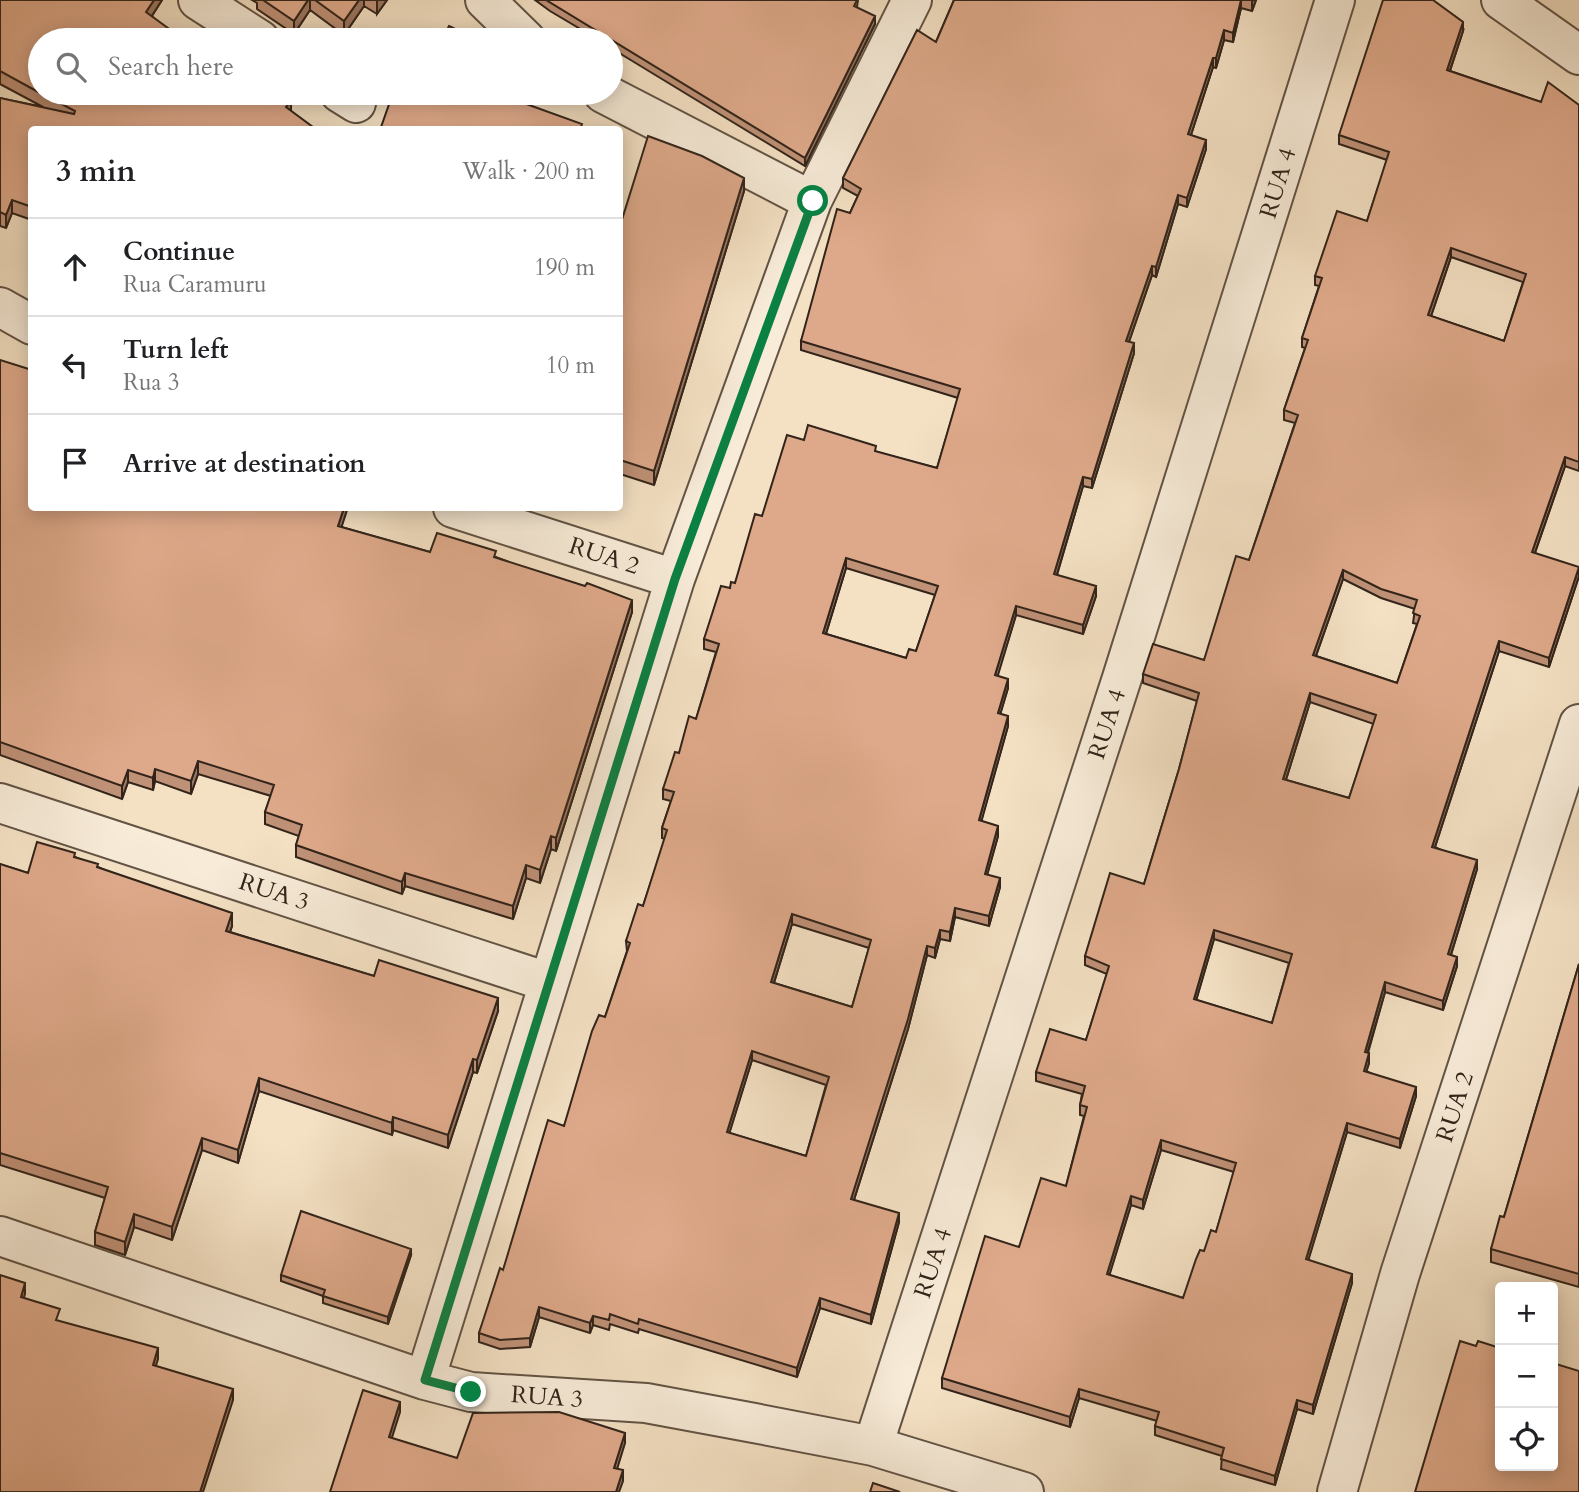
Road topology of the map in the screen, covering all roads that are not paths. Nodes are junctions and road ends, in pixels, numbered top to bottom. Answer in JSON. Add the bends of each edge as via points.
{"nodes":[{"id":1,"x":198,"y":0,"type":"edge"},
{"id":2,"x":485,"y":0,"type":"edge"},
{"id":3,"x":912,"y":0,"type":"edge"},
{"id":4,"x":1335,"y":0,"type":"edge"},
{"id":5,"x":1501,"y":0,"type":"edge"},
{"id":6,"x":241,"y":28,"type":"edge"},
{"id":7,"x":514,"y":28,"type":"edge"},
{"id":8,"x":1579,"y":55,"type":"edge"},
{"id":9,"x":623,"y":103,"type":"edge"},
{"id":10,"x":813,"y":201,"type":"junction"},
{"id":11,"x":0,"y":307,"type":"edge"},
{"id":12,"x":28,"y":323,"type":"edge"},
{"id":13,"x":462,"y":511,"type":"edge"},
{"id":14,"x":675,"y":579,"type":"junction"},
{"id":15,"x":1579,"y":724,"type":"edge"},
{"id":16,"x":0,"y":803,"type":"edge"},
{"id":17,"x":548,"y":982,"type":"junction"},
{"id":18,"x":0,"y":1236,"type":"edge"},
{"id":19,"x":425,"y":1380,"type":"junction"},
{"id":20,"x":873,"y":1446,"type":"junction"},
{"id":21,"x":1024,"y":1492,"type":"edge"},
{"id":22,"x":1337,"y":1492,"type":"edge"}],
"edges":[{"from":1,"to":6,"type":"street"},
{"from":2,"to":7,"type":"street"},
{"from":3,"to":10,"type":"street"},
{"from":4,"to":20,"type":"street","name":"RUA 4","via":[[1118,691]]},
{"from":5,"to":8,"type":"street"},
{"from":9,"to":10,"type":"street"},
{"from":10,"to":14,"type":"street"},
{"from":11,"to":12,"type":"street"},
{"from":13,"to":14,"type":"street","name":"RUA 2"},
{"from":14,"to":17,"type":"street"},
{"from":15,"to":22,"type":"street","name":"RUA 2","via":[[1400,1274]]},
{"from":16,"to":17,"type":"street","name":"RUA 3"},
{"from":17,"to":19,"type":"street"},
{"from":18,"to":19,"type":"street","name":"RUA 3"},
{"from":19,"to":20,"type":"street","name":"RUA 3","via":[[471,1392],[646,1403]]},
{"from":20,"to":21,"type":"street","name":"RUA 3"}]}
